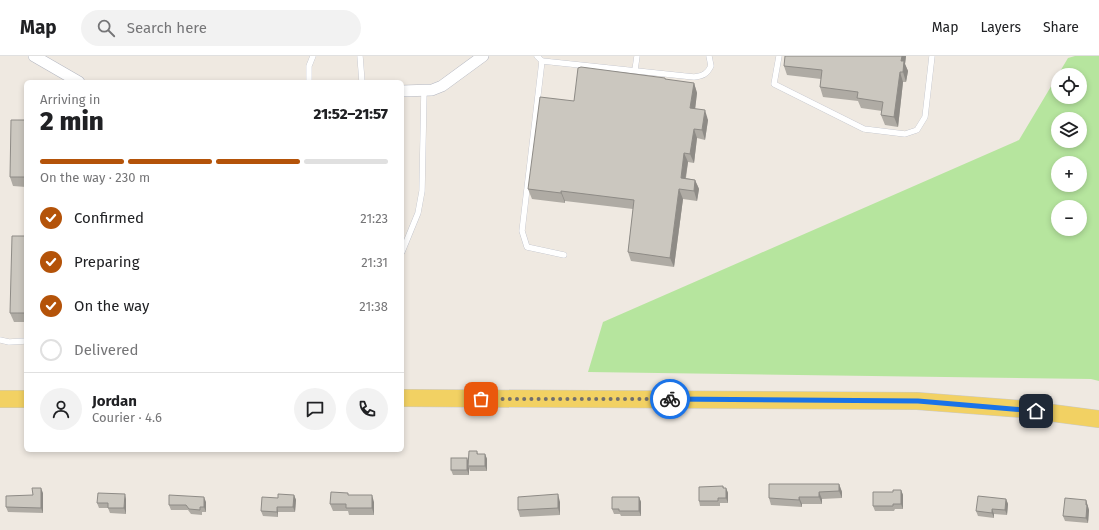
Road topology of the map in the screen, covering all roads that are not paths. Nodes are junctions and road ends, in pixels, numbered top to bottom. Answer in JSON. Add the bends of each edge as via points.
{"nodes":[{"id":1,"x":34,"y":56,"type":"edge"},
{"id":2,"x":360,"y":56,"type":"edge"},
{"id":3,"x":483,"y":56,"type":"edge"},
{"id":4,"x":537,"y":56,"type":"edge"},
{"id":5,"x":637,"y":56,"type":"edge"},
{"id":6,"x":709,"y":56,"type":"edge"},
{"id":7,"x":779,"y":56,"type":"edge"},
{"id":8,"x":932,"y":56,"type":"edge"},
{"id":9,"x":311,"y":57,"type":"edge"},
{"id":10,"x":542,"y":62,"type":"junction"},
{"id":11,"x":635,"y":70,"type":"junction"},
{"id":12,"x":76,"y":80,"type":"edge"},
{"id":13,"x":309,"y":80,"type":"edge"},
{"id":14,"x":362,"y":80,"type":"edge"},
{"id":15,"x":424,"y":90,"type":"junction"},
{"id":16,"x":404,"y":91,"type":"edge"},
{"id":17,"x":404,"y":247,"type":"edge"},
{"id":18,"x":564,"y":255,"type":"dead end"},
{"id":19,"x":0,"y":340,"type":"edge"},
{"id":20,"x":24,"y":341,"type":"edge"},
{"id":21,"x":0,"y":398,"type":"edge"},
{"id":22,"x":404,"y":398,"type":"edge"},
{"id":23,"x":24,"y":399,"type":"edge"},
{"id":24,"x":1099,"y":419,"type":"edge"}],
"edges":[{"from":1,"to":12,"type":"street"},
{"from":2,"to":14,"type":"lane"},
{"from":3,"to":15,"type":"street","via":[[442,86]]},
{"from":4,"to":10,"type":"lane"},
{"from":5,"to":11,"type":"lane"},
{"from":6,"to":11,"type":"lane","via":[[711,66],[702,76]]},
{"from":7,"to":8,"type":"lane","via":[[774,84],[864,129],[905,134],[917,130],[925,118]]},
{"from":9,"to":13,"type":"lane"},
{"from":10,"to":11,"type":"lane"},
{"from":10,"to":18,"type":"lane","via":[[522,231],[527,247]]},
{"from":15,"to":16,"type":"street"},
{"from":15,"to":17,"type":"lane","via":[[422,191],[418,213]]},
{"from":19,"to":20,"type":"lane"},
{"from":21,"to":23,"type":"main road"},
{"from":22,"to":24,"type":"main road","via":[[918,401],[1014,408]]}]}
